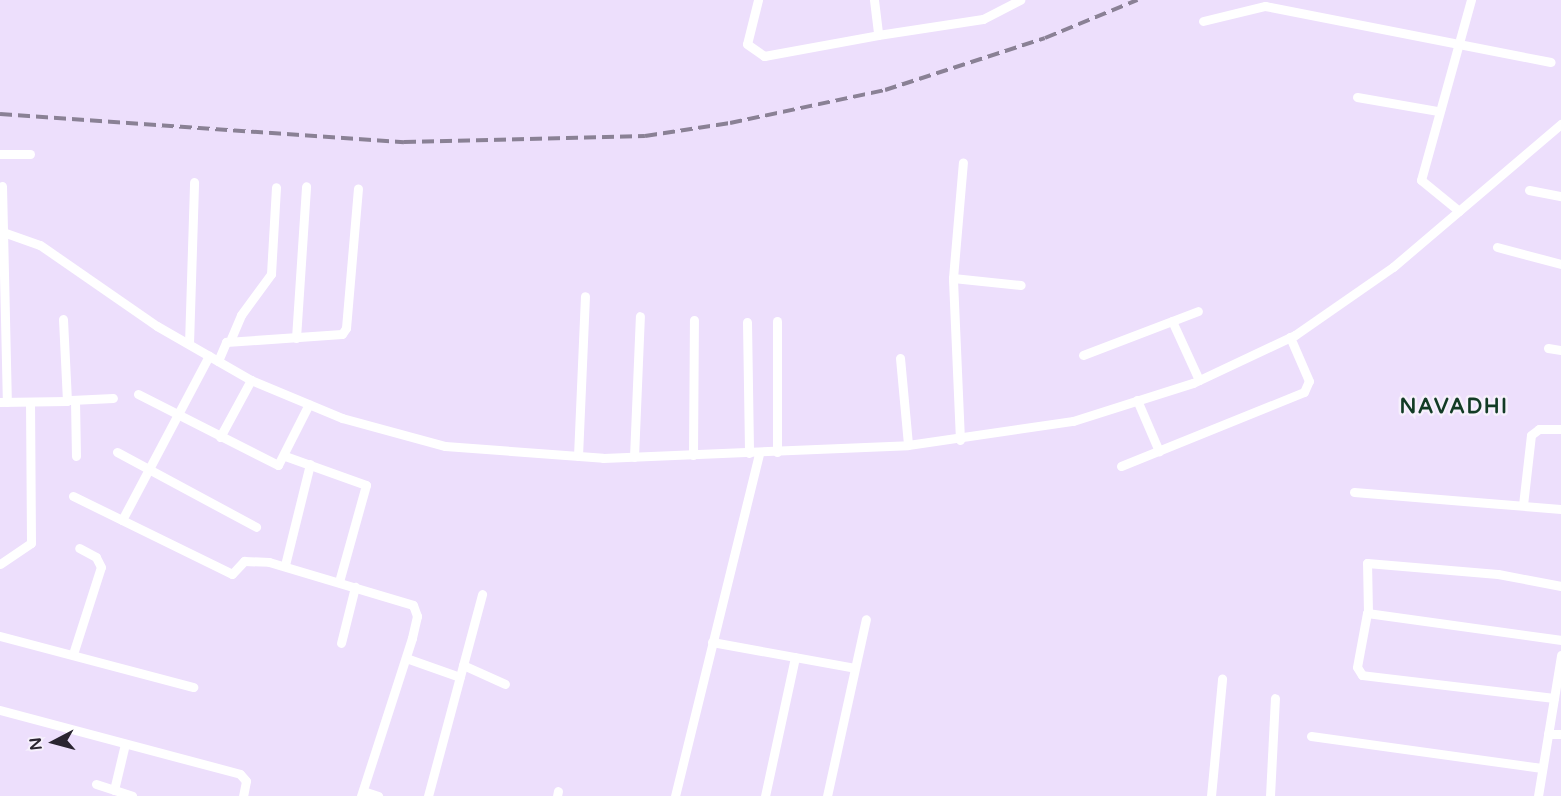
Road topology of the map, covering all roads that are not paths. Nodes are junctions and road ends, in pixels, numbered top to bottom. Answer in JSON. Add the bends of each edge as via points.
{"nodes":[{"id":1,"x":758,"y":0,"type":"edge"},
{"id":2,"x":874,"y":0,"type":"edge"},
{"id":3,"x":1020,"y":0,"type":"edge"},
{"id":4,"x":1471,"y":0,"type":"edge"},
{"id":5,"x":1203,"y":21,"type":"dead end"},
{"id":6,"x":878,"y":35,"type":"junction"},
{"id":7,"x":1459,"y":45,"type":"junction"},
{"id":8,"x":1551,"y":62,"type":"dead end"},
{"id":9,"x":1357,"y":97,"type":"dead end"},
{"id":10,"x":1437,"y":111,"type":"junction"},
{"id":11,"x":1561,"y":124,"type":"edge"},
{"id":12,"x":0,"y":154,"type":"edge"},
{"id":13,"x":30,"y":154,"type":"dead end"},
{"id":14,"x":963,"y":162,"type":"dead end"},
{"id":15,"x":194,"y":182,"type":"dead end"},
{"id":16,"x":2,"y":186,"type":"dead end"},
{"id":17,"x":306,"y":186,"type":"dead end"},
{"id":18,"x":276,"y":187,"type":"dead end"},
{"id":19,"x":358,"y":189,"type":"dead end"},
{"id":20,"x":1529,"y":190,"type":"dead end"},
{"id":21,"x":1561,"y":196,"type":"edge"},
{"id":22,"x":1459,"y":211,"type":"junction"},
{"id":23,"x":2,"y":232,"type":"edge"},
{"id":24,"x":1497,"y":247,"type":"dead end"},
{"id":25,"x":1561,"y":264,"type":"edge"},
{"id":26,"x":953,"y":278,"type":"junction"},
{"id":27,"x":1021,"y":285,"type":"dead end"},
{"id":28,"x":585,"y":296,"type":"dead end"},
{"id":29,"x":1198,"y":311,"type":"dead end"},
{"id":30,"x":640,"y":316,"type":"dead end"},
{"id":31,"x":63,"y":319,"type":"dead end"},
{"id":32,"x":694,"y":320,"type":"dead end"},
{"id":33,"x":777,"y":321,"type":"dead end"},
{"id":34,"x":1172,"y":321,"type":"junction"},
{"id":35,"x":747,"y":322,"type":"dead end"},
{"id":36,"x":1290,"y":337,"type":"junction"},
{"id":37,"x":296,"y":338,"type":"junction"},
{"id":38,"x":230,"y":342,"type":"junction"},
{"id":39,"x":189,"y":344,"type":"junction"},
{"id":40,"x":1548,"y":348,"type":"dead end"},
{"id":41,"x":1561,"y":350,"type":"edge"},
{"id":42,"x":1083,"y":355,"type":"dead end"},
{"id":43,"x":213,"y":358,"type":"junction"},
{"id":44,"x":900,"y":358,"type":"dead end"},
{"id":45,"x":251,"y":380,"type":"junction"},
{"id":46,"x":1199,"y":380,"type":"junction"},
{"id":47,"x":138,"y":394,"type":"dead end"},
{"id":48,"x":113,"y":398,"type":"dead end"},
{"id":49,"x":71,"y":400,"type":"junction"},
{"id":50,"x":1137,"y":400,"type":"junction"},
{"id":51,"x":4,"y":402,"type":"edge"},
{"id":52,"x":30,"y":402,"type":"junction"},
{"id":53,"x":309,"y":404,"type":"junction"},
{"id":54,"x":178,"y":415,"type":"junction"},
{"id":55,"x":1561,"y":429,"type":"edge"},
{"id":56,"x":220,"y":437,"type":"junction"},
{"id":57,"x":960,"y":440,"type":"junction"},
{"id":58,"x":908,"y":445,"type":"junction"},
{"id":59,"x":1159,"y":451,"type":"junction"},
{"id":60,"x":117,"y":452,"type":"dead end"},
{"id":61,"x":777,"y":452,"type":"junction"},
{"id":62,"x":749,"y":453,"type":"junction"},
{"id":63,"x":759,"y":453,"type":"junction"},
{"id":64,"x":693,"y":455,"type":"junction"},
{"id":65,"x":76,"y":456,"type":"dead end"},
{"id":66,"x":285,"y":456,"type":"junction"},
{"id":67,"x":578,"y":456,"type":"junction"},
{"id":68,"x":634,"y":457,"type":"junction"},
{"id":69,"x":310,"y":464,"type":"junction"},
{"id":70,"x":1121,"y":466,"type":"dead end"},
{"id":71,"x":149,"y":469,"type":"junction"},
{"id":72,"x":1354,"y":492,"type":"dead end"},
{"id":73,"x":73,"y":496,"type":"dead end"},
{"id":74,"x":1523,"y":506,"type":"junction"},
{"id":75,"x":1561,"y":508,"type":"edge"},
{"id":76,"x":122,"y":520,"type":"junction"},
{"id":77,"x":256,"y":527,"type":"dead end"},
{"id":78,"x":79,"y":548,"type":"dead end"},
{"id":79,"x":0,"y":564,"type":"edge"},
{"id":80,"x":285,"y":565,"type":"junction"},
{"id":81,"x":339,"y":582,"type":"junction"},
{"id":82,"x":1561,"y":586,"type":"edge"},
{"id":83,"x":355,"y":587,"type":"junction"},
{"id":84,"x":482,"y":594,"type":"dead end"},
{"id":85,"x":1368,"y":613,"type":"junction"},
{"id":86,"x":866,"y":619,"type":"dead end"},
{"id":87,"x":0,"y":636,"type":"edge"},
{"id":88,"x":1561,"y":640,"type":"edge"},
{"id":89,"x":712,"y":642,"type":"junction"},
{"id":90,"x":341,"y":643,"type":"dead end"},
{"id":91,"x":74,"y":654,"type":"junction"},
{"id":92,"x":1561,"y":655,"type":"edge"},
{"id":93,"x":795,"y":657,"type":"junction"},
{"id":94,"x":406,"y":658,"type":"junction"},
{"id":95,"x":463,"y":665,"type":"junction"},
{"id":96,"x":855,"y":669,"type":"junction"},
{"id":97,"x":460,"y":677,"type":"junction"},
{"id":98,"x":1222,"y":679,"type":"dead end"},
{"id":99,"x":505,"y":684,"type":"dead end"},
{"id":100,"x":193,"y":687,"type":"dead end"},
{"id":101,"x":1275,"y":698,"type":"dead end"},
{"id":102,"x":1554,"y":698,"type":"junction"},
{"id":103,"x":0,"y":710,"type":"edge"},
{"id":104,"x":1548,"y":734,"type":"junction"},
{"id":105,"x":1561,"y":734,"type":"edge"},
{"id":106,"x":1311,"y":736,"type":"dead end"},
{"id":107,"x":125,"y":744,"type":"junction"},
{"id":108,"x":1542,"y":768,"type":"junction"},
{"id":109,"x":96,"y":784,"type":"dead end"},
{"id":110,"x":114,"y":790,"type":"junction"},
{"id":111,"x":362,"y":794,"type":"edge"},
{"id":112,"x":132,"y":796,"type":"edge"},
{"id":113,"x":243,"y":796,"type":"edge"},
{"id":114,"x":378,"y":796,"type":"edge"},
{"id":115,"x":428,"y":796,"type":"edge"},
{"id":116,"x":675,"y":796,"type":"edge"},
{"id":117,"x":765,"y":796,"type":"edge"},
{"id":118,"x":827,"y":796,"type":"edge"},
{"id":119,"x":1211,"y":796,"type":"edge"},
{"id":120,"x":1270,"y":796,"type":"edge"},
{"id":121,"x":1538,"y":796,"type":"edge"}],
"edges":[{"from":1,"to":6,"type":"street","via":[[747,44],[764,56]]},
{"from":2,"to":6,"type":"street"},
{"from":3,"to":6,"type":"street","via":[[983,19]]},
{"from":4,"to":7,"type":"street"},
{"from":5,"to":7,"type":"street","via":[[1265,6]]},
{"from":7,"to":8,"type":"street"},
{"from":7,"to":10,"type":"street"},
{"from":9,"to":10,"type":"street"},
{"from":10,"to":22,"type":"street","via":[[1421,180]]},
{"from":11,"to":22,"type":"street"},
{"from":12,"to":13,"type":"street"},
{"from":14,"to":26,"type":"street"},
{"from":15,"to":39,"type":"street"},
{"from":16,"to":23,"type":"street"},
{"from":17,"to":37,"type":"street"},
{"from":18,"to":38,"type":"street","via":[[271,274],[241,315]]},
{"from":19,"to":37,"type":"street","via":[[346,328],[335,335]]},
{"from":20,"to":21,"type":"street"},
{"from":22,"to":36,"type":"street","via":[[1393,267]]},
{"from":23,"to":39,"type":"street","via":[[40,245]]},
{"from":23,"to":51,"type":"street"},
{"from":24,"to":25,"type":"street"},
{"from":26,"to":27,"type":"street"},
{"from":26,"to":57,"type":"street"},
{"from":28,"to":67,"type":"street"},
{"from":29,"to":34,"type":"street"},
{"from":30,"to":68,"type":"street"},
{"from":31,"to":49,"type":"street"},
{"from":32,"to":64,"type":"street"},
{"from":33,"to":61,"type":"street"},
{"from":34,"to":42,"type":"street"},
{"from":34,"to":46,"type":"street"},
{"from":35,"to":62,"type":"street"},
{"from":36,"to":46,"type":"street"},
{"from":36,"to":59,"type":"street","via":[[1309,381],[1308,389]]},
{"from":37,"to":38,"type":"street"},
{"from":38,"to":43,"type":"street"},
{"from":39,"to":43,"type":"street"},
{"from":40,"to":41,"type":"street"},
{"from":43,"to":45,"type":"street"},
{"from":43,"to":54,"type":"street"},
{"from":44,"to":58,"type":"street"},
{"from":45,"to":53,"type":"street"},
{"from":45,"to":56,"type":"street"},
{"from":46,"to":50,"type":"street"},
{"from":47,"to":54,"type":"street"},
{"from":48,"to":49,"type":"street"},
{"from":49,"to":52,"type":"street"},
{"from":49,"to":65,"type":"street"},
{"from":50,"to":57,"type":"street","via":[[1073,421]]},
{"from":50,"to":59,"type":"street"},
{"from":51,"to":52,"type":"street"},
{"from":52,"to":79,"type":"street","via":[[31,543]]},
{"from":53,"to":66,"type":"street"},
{"from":53,"to":67,"type":"street","via":[[342,418],[445,446]]},
{"from":54,"to":56,"type":"street"},
{"from":54,"to":71,"type":"street"},
{"from":55,"to":74,"type":"street","via":[[1539,429],[1532,435]]},
{"from":56,"to":66,"type":"street","via":[[273,465]]},
{"from":57,"to":58,"type":"street"},
{"from":58,"to":61,"type":"street"},
{"from":59,"to":70,"type":"street"},
{"from":60,"to":71,"type":"street"},
{"from":61,"to":63,"type":"street"},
{"from":62,"to":63,"type":"street"},
{"from":62,"to":64,"type":"street"},
{"from":63,"to":89,"type":"street"},
{"from":64,"to":68,"type":"street"},
{"from":66,"to":69,"type":"street"},
{"from":67,"to":68,"type":"street"},
{"from":69,"to":80,"type":"street"},
{"from":69,"to":81,"type":"street","via":[[366,485]]},
{"from":71,"to":76,"type":"street"},
{"from":71,"to":77,"type":"street"},
{"from":72,"to":74,"type":"street"},
{"from":73,"to":76,"type":"street"},
{"from":74,"to":75,"type":"street"},
{"from":76,"to":80,"type":"street","via":[[232,574],[237,565],[251,559]]},
{"from":78,"to":91,"type":"street","via":[[96,557],[101,567]]},
{"from":80,"to":81,"type":"street"},
{"from":81,"to":83,"type":"street"},
{"from":82,"to":85,"type":"street","via":[[1498,574],[1367,563]]},
{"from":83,"to":90,"type":"street"},
{"from":83,"to":94,"type":"street","via":[[413,605],[417,616]]},
{"from":84,"to":95,"type":"street"},
{"from":85,"to":88,"type":"street"},
{"from":85,"to":102,"type":"street","via":[[1364,617],[1357,667],[1360,674]]},
{"from":86,"to":96,"type":"street"},
{"from":87,"to":91,"type":"street"},
{"from":89,"to":93,"type":"street"},
{"from":89,"to":116,"type":"street"},
{"from":91,"to":100,"type":"street"},
{"from":92,"to":102,"type":"street"},
{"from":93,"to":96,"type":"street"},
{"from":93,"to":117,"type":"street"},
{"from":94,"to":97,"type":"street"},
{"from":94,"to":111,"type":"street"},
{"from":95,"to":97,"type":"street"},
{"from":95,"to":99,"type":"street"},
{"from":96,"to":118,"type":"street"},
{"from":97,"to":115,"type":"street"},
{"from":98,"to":119,"type":"street"},
{"from":101,"to":120,"type":"street"},
{"from":102,"to":104,"type":"street"},
{"from":103,"to":107,"type":"street"},
{"from":104,"to":105,"type":"street"},
{"from":104,"to":108,"type":"street"},
{"from":106,"to":108,"type":"street"},
{"from":107,"to":110,"type":"street"},
{"from":107,"to":113,"type":"street","via":[[240,774],[246,781]]},
{"from":108,"to":121,"type":"street"},
{"from":109,"to":110,"type":"street"},
{"from":110,"to":112,"type":"street"},
{"from":111,"to":114,"type":"street"}]}
